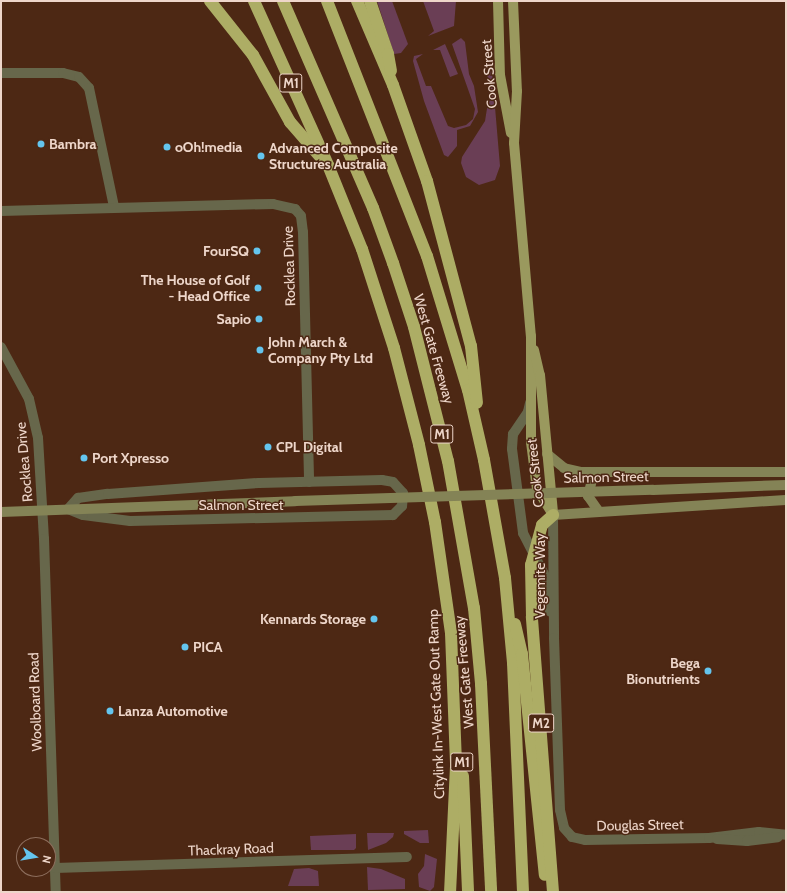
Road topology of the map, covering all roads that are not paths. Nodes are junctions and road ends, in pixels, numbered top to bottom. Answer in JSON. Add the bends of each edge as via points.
{"nodes":[{"id":1,"x":210,"y":1,"type":"edge"},
{"id":2,"x":254,"y":1,"type":"edge"},
{"id":3,"x":283,"y":1,"type":"edge"},
{"id":4,"x":327,"y":1,"type":"edge"},
{"id":5,"x":358,"y":1,"type":"edge"},
{"id":6,"x":370,"y":1,"type":"edge"},
{"id":7,"x":498,"y":1,"type":"edge"},
{"id":8,"x":513,"y":1,"type":"edge"},
{"id":9,"x":1,"y":74,"type":"edge"},
{"id":10,"x":517,"y":74,"type":"junction"},
{"id":11,"x":500,"y":75,"type":"junction"},
{"id":12,"x":393,"y":85,"type":"junction"},
{"id":13,"x":514,"y":143,"type":"junction"},
{"id":14,"x":328,"y":165,"type":"junction"},
{"id":15,"x":114,"y":207,"type":"junction"},
{"id":16,"x":1,"y":211,"type":"edge"},
{"id":17,"x":531,"y":336,"type":"junction"},
{"id":18,"x":1,"y":347,"type":"edge"},
{"id":19,"x":530,"y":403,"type":"junction"},
{"id":20,"x":547,"y":454,"type":"junction"},
{"id":21,"x":484,"y":460,"type":"junction"},
{"id":22,"x":594,"y":472,"type":"junction"},
{"id":23,"x":786,"y":472,"type":"edge"},
{"id":24,"x":309,"y":482,"type":"junction"},
{"id":25,"x":786,"y":486,"type":"edge"},
{"id":26,"x":518,"y":495,"type":"joint"},
{"id":27,"x":786,"y":500,"type":"edge"},
{"id":28,"x":68,"y":509,"type":"junction"},
{"id":29,"x":42,"y":510,"type":"junction"},
{"id":30,"x":1,"y":512,"type":"edge"},
{"id":31,"x":599,"y":512,"type":"junction"},
{"id":32,"x":553,"y":515,"type":"junction"},
{"id":33,"x":533,"y":555,"type":"junction"},
{"id":34,"x":505,"y":578,"type":"junction"},
{"id":35,"x":451,"y":633,"type":"junction"},
{"id":36,"x":554,"y":638,"type":"junction"},
{"id":37,"x":572,"y":836,"type":"joint"},
{"id":38,"x":786,"y":836,"type":"edge"},
{"id":39,"x":54,"y":837,"type":"edge"},
{"id":40,"x":407,"y":857,"type":"dead end"},
{"id":41,"x":56,"y":868,"type":"edge"},
{"id":42,"x":55,"y":877,"type":"edge"},
{"id":43,"x":56,"y":892,"type":"edge"},
{"id":44,"x":450,"y":892,"type":"edge"},
{"id":45,"x":468,"y":892,"type":"edge"},
{"id":46,"x":491,"y":892,"type":"edge"},
{"id":47,"x":523,"y":892,"type":"edge"},
{"id":48,"x":546,"y":892,"type":"edge"},
{"id":49,"x":553,"y":892,"type":"edge"}],
"edges":[{"from":1,"to":14,"type":"highway","via":[[253,55],[290,122],[304,141]]},
{"from":2,"to":14,"type":"highway","number":"M1"},
{"from":3,"to":46,"type":"highway","name":"West Gate Freeway","number":"M1","via":[[373,208],[393,263],[416,335],[448,461],[474,608],[481,684]]},
{"from":4,"to":21,"type":"highway","name":"West Gate Freeway","number":"M1","via":[[427,256],[468,390]]},
{"from":5,"to":12,"type":"highway"},
{"from":6,"to":12,"type":"highway","via":[[388,54]]},
{"from":7,"to":11,"type":"main road","name":"Cook Street"},
{"from":8,"to":10,"type":"main road","name":"Cook Street"},
{"from":9,"to":15,"type":"street","via":[[62,73],[79,77],[89,88]]},
{"from":10,"to":11,"type":"main road"},
{"from":10,"to":13,"type":"main road","name":"Cook Street"},
{"from":11,"to":13,"type":"main road","name":"Cook Street","via":[[503,103]]},
{"from":12,"to":21,"type":"highway","via":[[427,181],[471,346]]},
{"from":13,"to":17,"type":"main road","name":"Cook Street"},
{"from":14,"to":35,"type":"highway","name":"Citylink In-West Gate Out Ramp","number":"M1","via":[[382,307],[419,445],[435,522]]},
{"from":15,"to":16,"type":"street","name":"Rocklea Drive"},
{"from":15,"to":24,"type":"street","name":"Rocklea Drive","via":[[273,204],[295,209],[301,216]]},
{"from":17,"to":19,"type":"main road","name":"Cook Street"},
{"from":17,"to":20,"type":"main road","name":"Cook Street","via":[[540,375]]},
{"from":18,"to":29,"type":"street","name":"Rocklea Drive","via":[[33,412]]},
{"from":19,"to":26,"type":"street","name":"Cook Street","via":[[512,439]]},
{"from":19,"to":32,"type":"main road","name":"Cook Street","via":[[534,478],[541,498]]},
{"from":20,"to":22,"type":"street","name":"Salmon Street","via":[[564,468]]},
{"from":20,"to":32,"type":"main road","name":"Cook Street"},
{"from":21,"to":34,"type":"highway","name":"West Gate Freeway","number":"M1"},
{"from":22,"to":23,"type":"street","name":"Salmon Street"},
{"from":22,"to":31,"type":"street","via":[[588,496]]},
{"from":24,"to":28,"type":"street","name":"Salmon Street","via":[[108,494],[78,498]]},
{"from":24,"to":28,"type":"street","name":"Salmon Street","via":[[388,481],[400,489],[403,502],[396,512],[388,516],[313,518],[130,520],[82,515]]},
{"from":25,"to":28,"type":"street","name":"Salmon Street","bridge":true},
{"from":26,"to":33,"type":"street","name":"Vegemite Way","via":[[523,533]]},
{"from":27,"to":31,"type":"street"},
{"from":28,"to":29,"type":"street","name":"Salmon Street"},
{"from":29,"to":30,"type":"street","name":"Salmon Street"},
{"from":29,"to":39,"type":"street","name":"Woolboard Road"},
{"from":31,"to":32,"type":"street"},
{"from":32,"to":33,"type":"highway","number":"M2","via":[[542,525]]},
{"from":32,"to":36,"type":"street","name":"Vegemite Way"},
{"from":33,"to":36,"type":"street","name":"Vegemite Way","via":[[545,579]]},
{"from":33,"to":49,"type":"highway","number":"M2","via":[[532,617]]},
{"from":34,"to":47,"type":"highway","name":"West Gate Freeway","number":"M1","via":[[518,741]]},
{"from":34,"to":48,"type":"highway","number":"M2","via":[[522,654]]},
{"from":35,"to":44,"type":"highway","name":"Citylink In-West Gate Out Ramp","via":[[456,766]]},
{"from":35,"to":45,"type":"highway","number":"M1","via":[[459,714]]},
{"from":36,"to":37,"type":"street","name":"Vegemite Way","via":[[561,817],[564,828]]},
{"from":37,"to":38,"type":"street","name":"Douglas Street","via":[[589,840],[709,838],[747,841]]},
{"from":40,"to":41,"type":"street","name":"Thackray Road"},
{"from":42,"to":43,"type":"street","name":"Woolboard Road"}]}
